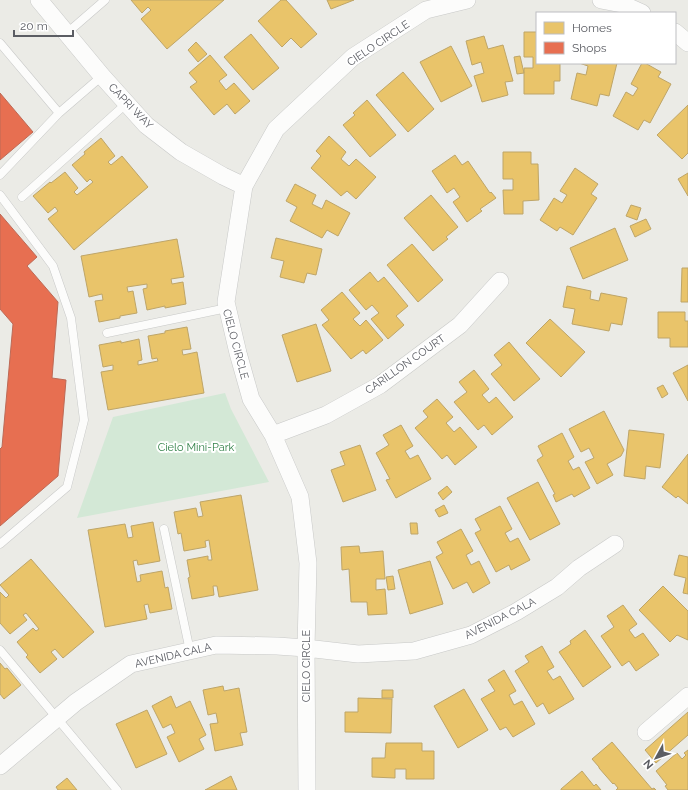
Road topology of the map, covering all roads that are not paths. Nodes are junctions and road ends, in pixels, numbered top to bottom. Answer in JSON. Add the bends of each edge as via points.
{"nodes":[{"id":1,"x":39,"y":0,"type":"edge"},
{"id":2,"x":105,"y":0,"type":"edge"},
{"id":3,"x":467,"y":0,"type":"edge"},
{"id":4,"x":600,"y":0,"type":"edge"},
{"id":5,"x":623,"y":2,"type":"edge"},
{"id":6,"x":424,"y":5,"type":"edge"},
{"id":7,"x":640,"y":12,"type":"edge"},
{"id":8,"x":67,"y":33,"type":"junction"},
{"id":9,"x":676,"y":33,"type":"edge"},
{"id":10,"x":0,"y":43,"type":"edge"},
{"id":11,"x":688,"y":43,"type":"edge"},
{"id":12,"x":102,"y":76,"type":"junction"},
{"id":13,"x":126,"y":103,"type":"junction"},
{"id":14,"x":59,"y":113,"type":"junction"},
{"id":15,"x":0,"y":175,"type":"edge"},
{"id":16,"x":244,"y":186,"type":"junction"},
{"id":17,"x":0,"y":195,"type":"edge"},
{"id":18,"x":22,"y":197,"type":"dead end"},
{"id":19,"x":500,"y":281,"type":"dead end"},
{"id":20,"x":227,"y":308,"type":"junction"},
{"id":21,"x":107,"y":333,"type":"dead end"},
{"id":22,"x":273,"y":434,"type":"junction"},
{"id":23,"x":164,"y":529,"type":"dead end"},
{"id":24,"x":0,"y":544,"type":"edge"},
{"id":25,"x":615,"y":544,"type":"dead end"},
{"id":26,"x":306,"y":648,"type":"junction"},
{"id":27,"x":0,"y":650,"type":"edge"},
{"id":28,"x":190,"y":651,"type":"junction"},
{"id":29,"x":688,"y":696,"type":"edge"},
{"id":30,"x":56,"y":718,"type":"junction"},
{"id":31,"x":646,"y":732,"type":"dead end"},
{"id":32,"x":0,"y":766,"type":"edge"},
{"id":33,"x":117,"y":790,"type":"edge"},
{"id":34,"x":307,"y":790,"type":"edge"}],
"edges":[{"from":1,"to":8,"type":"street","name":"CAPRI WAY"},
{"from":2,"to":8,"type":"lane"},
{"from":3,"to":6,"type":"street","name":"CIELO CIRCLE"},
{"from":4,"to":5,"type":"street"},
{"from":5,"to":7,"type":"street"},
{"from":6,"to":16,"type":"street","name":"CIELO CIRCLE","via":[[353,57],[276,129]]},
{"from":8,"to":12,"type":"street","name":"CAPRI WAY"},
{"from":9,"to":11,"type":"street"},
{"from":10,"to":14,"type":"lane"},
{"from":12,"to":13,"type":"street","name":"CAPRI WAY"},
{"from":12,"to":14,"type":"lane"},
{"from":13,"to":16,"type":"street","name":"CAPRI WAY","via":[[146,125],[181,152]]},
{"from":13,"to":18,"type":"lane"},
{"from":14,"to":15,"type":"lane"},
{"from":16,"to":20,"type":"street","name":"CIELO CIRCLE"},
{"from":17,"to":24,"type":"lane","via":[[53,266],[71,318],[84,420],[67,487]]},
{"from":19,"to":22,"type":"street","name":"CARILLON COURT","via":[[460,325],[380,385],[326,415]]},
{"from":20,"to":21,"type":"lane"},
{"from":20,"to":22,"type":"street","name":"CIELO CIRCLE","via":[[251,399]]},
{"from":22,"to":26,"type":"street","name":"CIELO CIRCLE","via":[[300,497],[308,563]]},
{"from":23,"to":28,"type":"lane"},
{"from":25,"to":26,"type":"street","name":"AVENIDA CALA","via":[[579,568],[557,587],[471,635],[414,651],[358,654]]},
{"from":26,"to":28,"type":"street","name":"AVENIDA CALA","via":[[216,645]]},
{"from":26,"to":34,"type":"street","name":"CIELO CIRCLE"},
{"from":27,"to":30,"type":"lane"},
{"from":28,"to":30,"type":"street","name":"AVENIDA CALA","via":[[131,664]]},
{"from":29,"to":31,"type":"street"},
{"from":30,"to":32,"type":"street","name":"AVENIDA CALA"},
{"from":30,"to":33,"type":"lane"}]}
